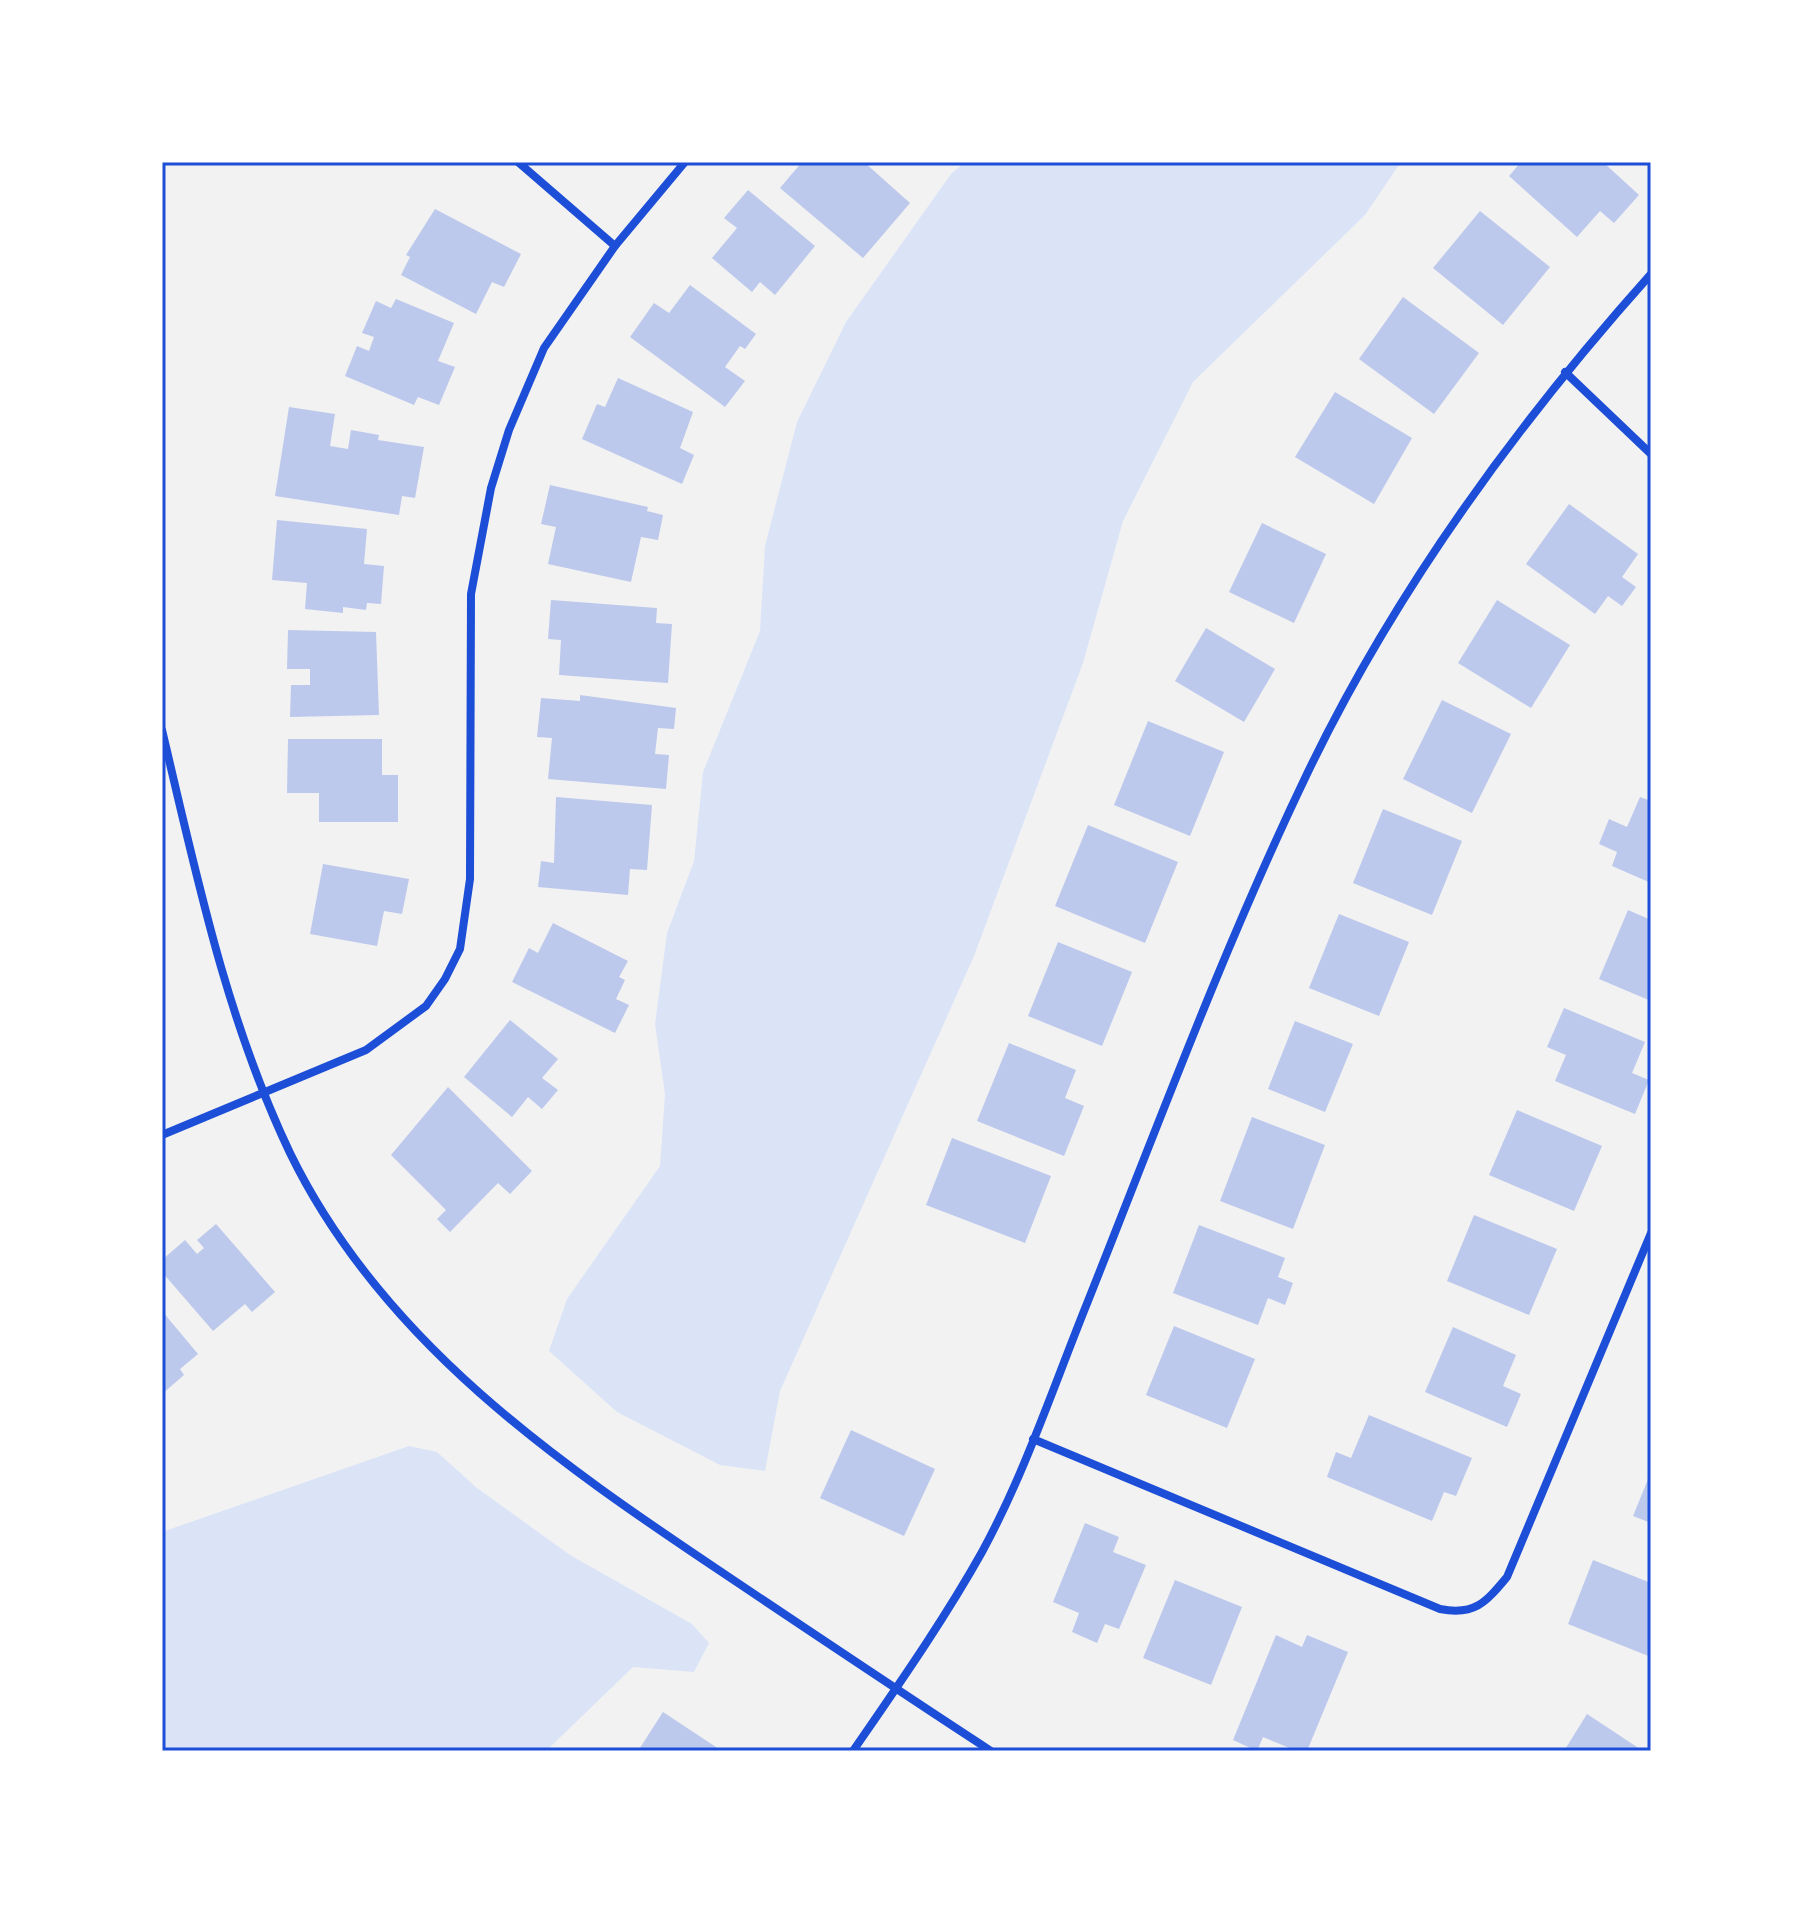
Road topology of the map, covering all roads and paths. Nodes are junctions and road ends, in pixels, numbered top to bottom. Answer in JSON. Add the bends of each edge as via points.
{"nodes":[{"id":1,"x":518,"y":162,"type":"edge"},
{"id":2,"x":685,"y":162,"type":"edge"},
{"id":3,"x":615,"y":246,"type":"junction"},
{"id":4,"x":1651,"y":274,"type":"edge"},
{"id":5,"x":1565,"y":372,"type":"junction"},
{"id":6,"x":1651,"y":454,"type":"edge"},
{"id":7,"x":162,"y":730,"type":"edge"},
{"id":8,"x":264,"y":1095,"type":"junction"},
{"id":9,"x":162,"y":1135,"type":"edge"},
{"id":10,"x":1650,"y":1237,"type":"edge"},
{"id":11,"x":1033,"y":1439,"type":"junction"},
{"id":12,"x":894,"y":1687,"type":"junction"},
{"id":13,"x":853,"y":1751,"type":"edge"},
{"id":14,"x":991,"y":1751,"type":"edge"}],
"edges":[{"from":1,"to":3,"type":"street"},
{"from":2,"to":3,"type":"street"},
{"from":3,"to":8,"type":"street","via":[[544,348],[509,430],[478,541],[471,594],[470,879],[460,949],[426,1006],[398,1030],[366,1050]]},
{"from":4,"to":5,"type":"street"},
{"from":5,"to":6,"type":"street"},
{"from":5,"to":11,"type":"street","via":[[1474,490],[1374,649],[1307,773],[1234,934]]},
{"from":7,"to":8,"type":"street","via":[[210,929]]},
{"from":8,"to":9,"type":"street"},
{"from":8,"to":12,"type":"street","via":[[291,1156],[346,1246],[422,1340],[497,1412],[590,1484]]},
{"from":10,"to":11,"type":"street","via":[[1507,1577],[1478,1607],[1459,1613],[1440,1609]]},
{"from":11,"to":12,"type":"street","via":[[983,1551]]},
{"from":12,"to":13,"type":"street"},
{"from":12,"to":14,"type":"street"}]}
